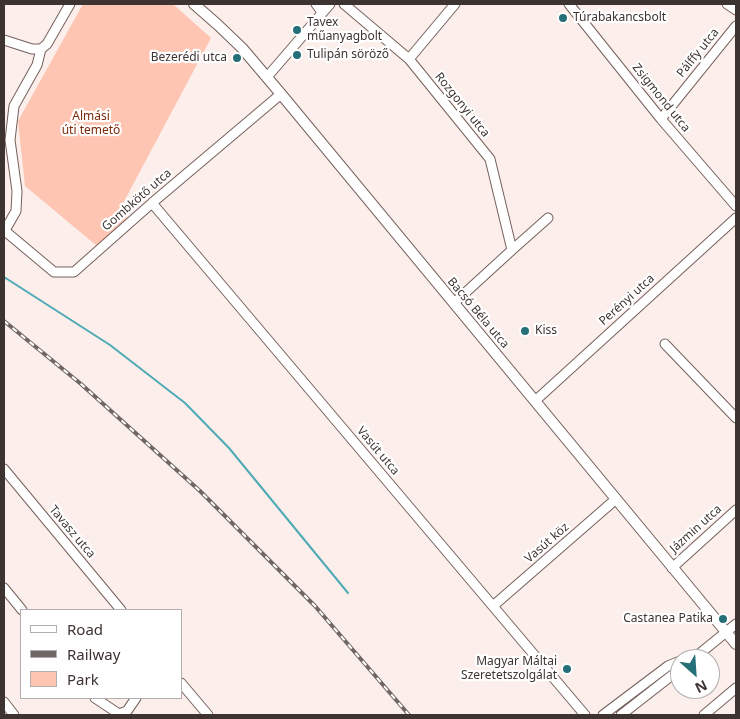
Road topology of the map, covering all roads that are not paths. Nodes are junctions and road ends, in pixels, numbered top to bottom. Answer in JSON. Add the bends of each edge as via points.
{"nodes":[{"id":1,"x":70,"y":4,"type":"edge"},
{"id":2,"x":194,"y":4,"type":"edge"},
{"id":3,"x":316,"y":4,"type":"edge"},
{"id":4,"x":330,"y":4,"type":"edge"},
{"id":5,"x":344,"y":4,"type":"edge"},
{"id":6,"x":456,"y":4,"type":"edge"},
{"id":7,"x":569,"y":4,"type":"edge"},
{"id":8,"x":727,"y":4,"type":"edge"},
{"id":9,"x":736,"y":10,"type":"edge"},
{"id":10,"x":322,"y":12,"type":"junction"},
{"id":11,"x":736,"y":26,"type":"edge"},
{"id":12,"x":4,"y":40,"type":"edge"},
{"id":13,"x":41,"y":49,"type":"junction"},
{"id":14,"x":409,"y":59,"type":"junction"},
{"id":15,"x":266,"y":77,"type":"junction"},
{"id":16,"x":281,"y":94,"type":"junction"},
{"id":17,"x":661,"y":119,"type":"junction"},
{"id":18,"x":152,"y":203,"type":"junction"},
{"id":19,"x":736,"y":206,"type":"edge"},
{"id":20,"x":8,"y":215,"type":"edge"},
{"id":21,"x":548,"y":218,"type":"dead end"},
{"id":22,"x":736,"y":218,"type":"edge"},
{"id":23,"x":4,"y":232,"type":"edge"},
{"id":24,"x":512,"y":250,"type":"junction"},
{"id":25,"x":454,"y":303,"type":"junction"},
{"id":26,"x":665,"y":344,"type":"dead end"},
{"id":27,"x":535,"y":401,"type":"junction"},
{"id":28,"x":736,"y":418,"type":"edge"},
{"id":29,"x":4,"y":470,"type":"edge"},
{"id":30,"x":616,"y":499,"type":"junction"},
{"id":31,"x":736,"y":510,"type":"edge"},
{"id":32,"x":672,"y":568,"type":"junction"},
{"id":33,"x":4,"y":588,"type":"edge"},
{"id":34,"x":493,"y":606,"type":"junction"},
{"id":35,"x":21,"y":609,"type":"edge"},
{"id":36,"x":120,"y":609,"type":"edge"},
{"id":37,"x":736,"y":624,"type":"edge"},
{"id":38,"x":726,"y":632,"type":"junction"},
{"id":39,"x":736,"y":644,"type":"edge"},
{"id":40,"x":705,"y":649,"type":"edge"},
{"id":41,"x":670,"y":665,"type":"edge"},
{"id":42,"x":670,"y":677,"type":"edge"},
{"id":43,"x":182,"y":684,"type":"edge"},
{"id":44,"x":736,"y":688,"type":"edge"},
{"id":45,"x":96,"y":699,"type":"edge"},
{"id":46,"x":135,"y":699,"type":"edge"},
{"id":47,"x":4,"y":702,"type":"edge"},
{"id":48,"x":14,"y":715,"type":"edge"},
{"id":49,"x":208,"y":715,"type":"edge"},
{"id":50,"x":586,"y":715,"type":"edge"},
{"id":51,"x":602,"y":715,"type":"edge"},
{"id":52,"x":622,"y":715,"type":"edge"},
{"id":53,"x":704,"y":715,"type":"edge"}],
"edges":[{"from":1,"to":13,"type":"street","via":[[48,44]]},
{"from":2,"to":15,"type":"main road","name":"Bacsó Béla utca","via":[[242,48]]},
{"from":3,"to":10,"type":"street"},
{"from":4,"to":10,"type":"street"},
{"from":5,"to":14,"type":"street","name":"Rozgonyi utca"},
{"from":6,"to":14,"type":"street"},
{"from":7,"to":17,"type":"street","name":"Zsigmond utca"},
{"from":8,"to":9,"type":"street"},
{"from":10,"to":15,"type":"street"},
{"from":11,"to":17,"type":"street","name":"Pálffy utca"},
{"from":12,"to":13,"type":"street"},
{"from":13,"to":20,"type":"street","via":[[37,65],[14,106],[10,140],[18,191],[16,211]]},
{"from":14,"to":24,"type":"street","name":"Rozgonyi utca","via":[[490,159]]},
{"from":15,"to":16,"type":"main road","name":"Bacsó Béla utca"},
{"from":16,"to":18,"type":"street","name":"Gombkötő utca"},
{"from":16,"to":25,"type":"main road","name":"Bacsó Béla utca"},
{"from":17,"to":19,"type":"street","name":"Zsigmond utca"},
{"from":18,"to":23,"type":"street","name":"Gombkötő utca","via":[[74,272],[54,272]]},
{"from":18,"to":34,"type":"street","name":"Vasút utca"},
{"from":20,"to":23,"type":"street"},
{"from":21,"to":24,"type":"street"},
{"from":22,"to":27,"type":"street","name":"Perényi utca"},
{"from":24,"to":25,"type":"street"},
{"from":25,"to":27,"type":"main road","name":"Bacsó Béla utca"},
{"from":26,"to":28,"type":"street"},
{"from":27,"to":30,"type":"main road","name":"Bacsó Béla utca"},
{"from":29,"to":36,"type":"street","name":"Tavasz utca"},
{"from":30,"to":32,"type":"main road","name":"Bacsó Béla utca"},
{"from":30,"to":34,"type":"street","name":"Vasút köz"},
{"from":31,"to":32,"type":"street","name":"Jázmin utca"},
{"from":32,"to":38,"type":"main road","name":"Bacsó Béla utca"},
{"from":33,"to":35,"type":"street"},
{"from":34,"to":50,"type":"street","name":"Vasút utca"},
{"from":37,"to":38,"type":"street"},
{"from":38,"to":39,"type":"main road","name":"Bacsó Béla utca"},
{"from":38,"to":40,"type":"street"},
{"from":41,"to":51,"type":"street"},
{"from":42,"to":52,"type":"street"},
{"from":43,"to":49,"type":"street"},
{"from":44,"to":53,"type":"street"},
{"from":45,"to":46,"type":"street","via":[[119,714],[128,711]]},
{"from":47,"to":48,"type":"street"}]}
